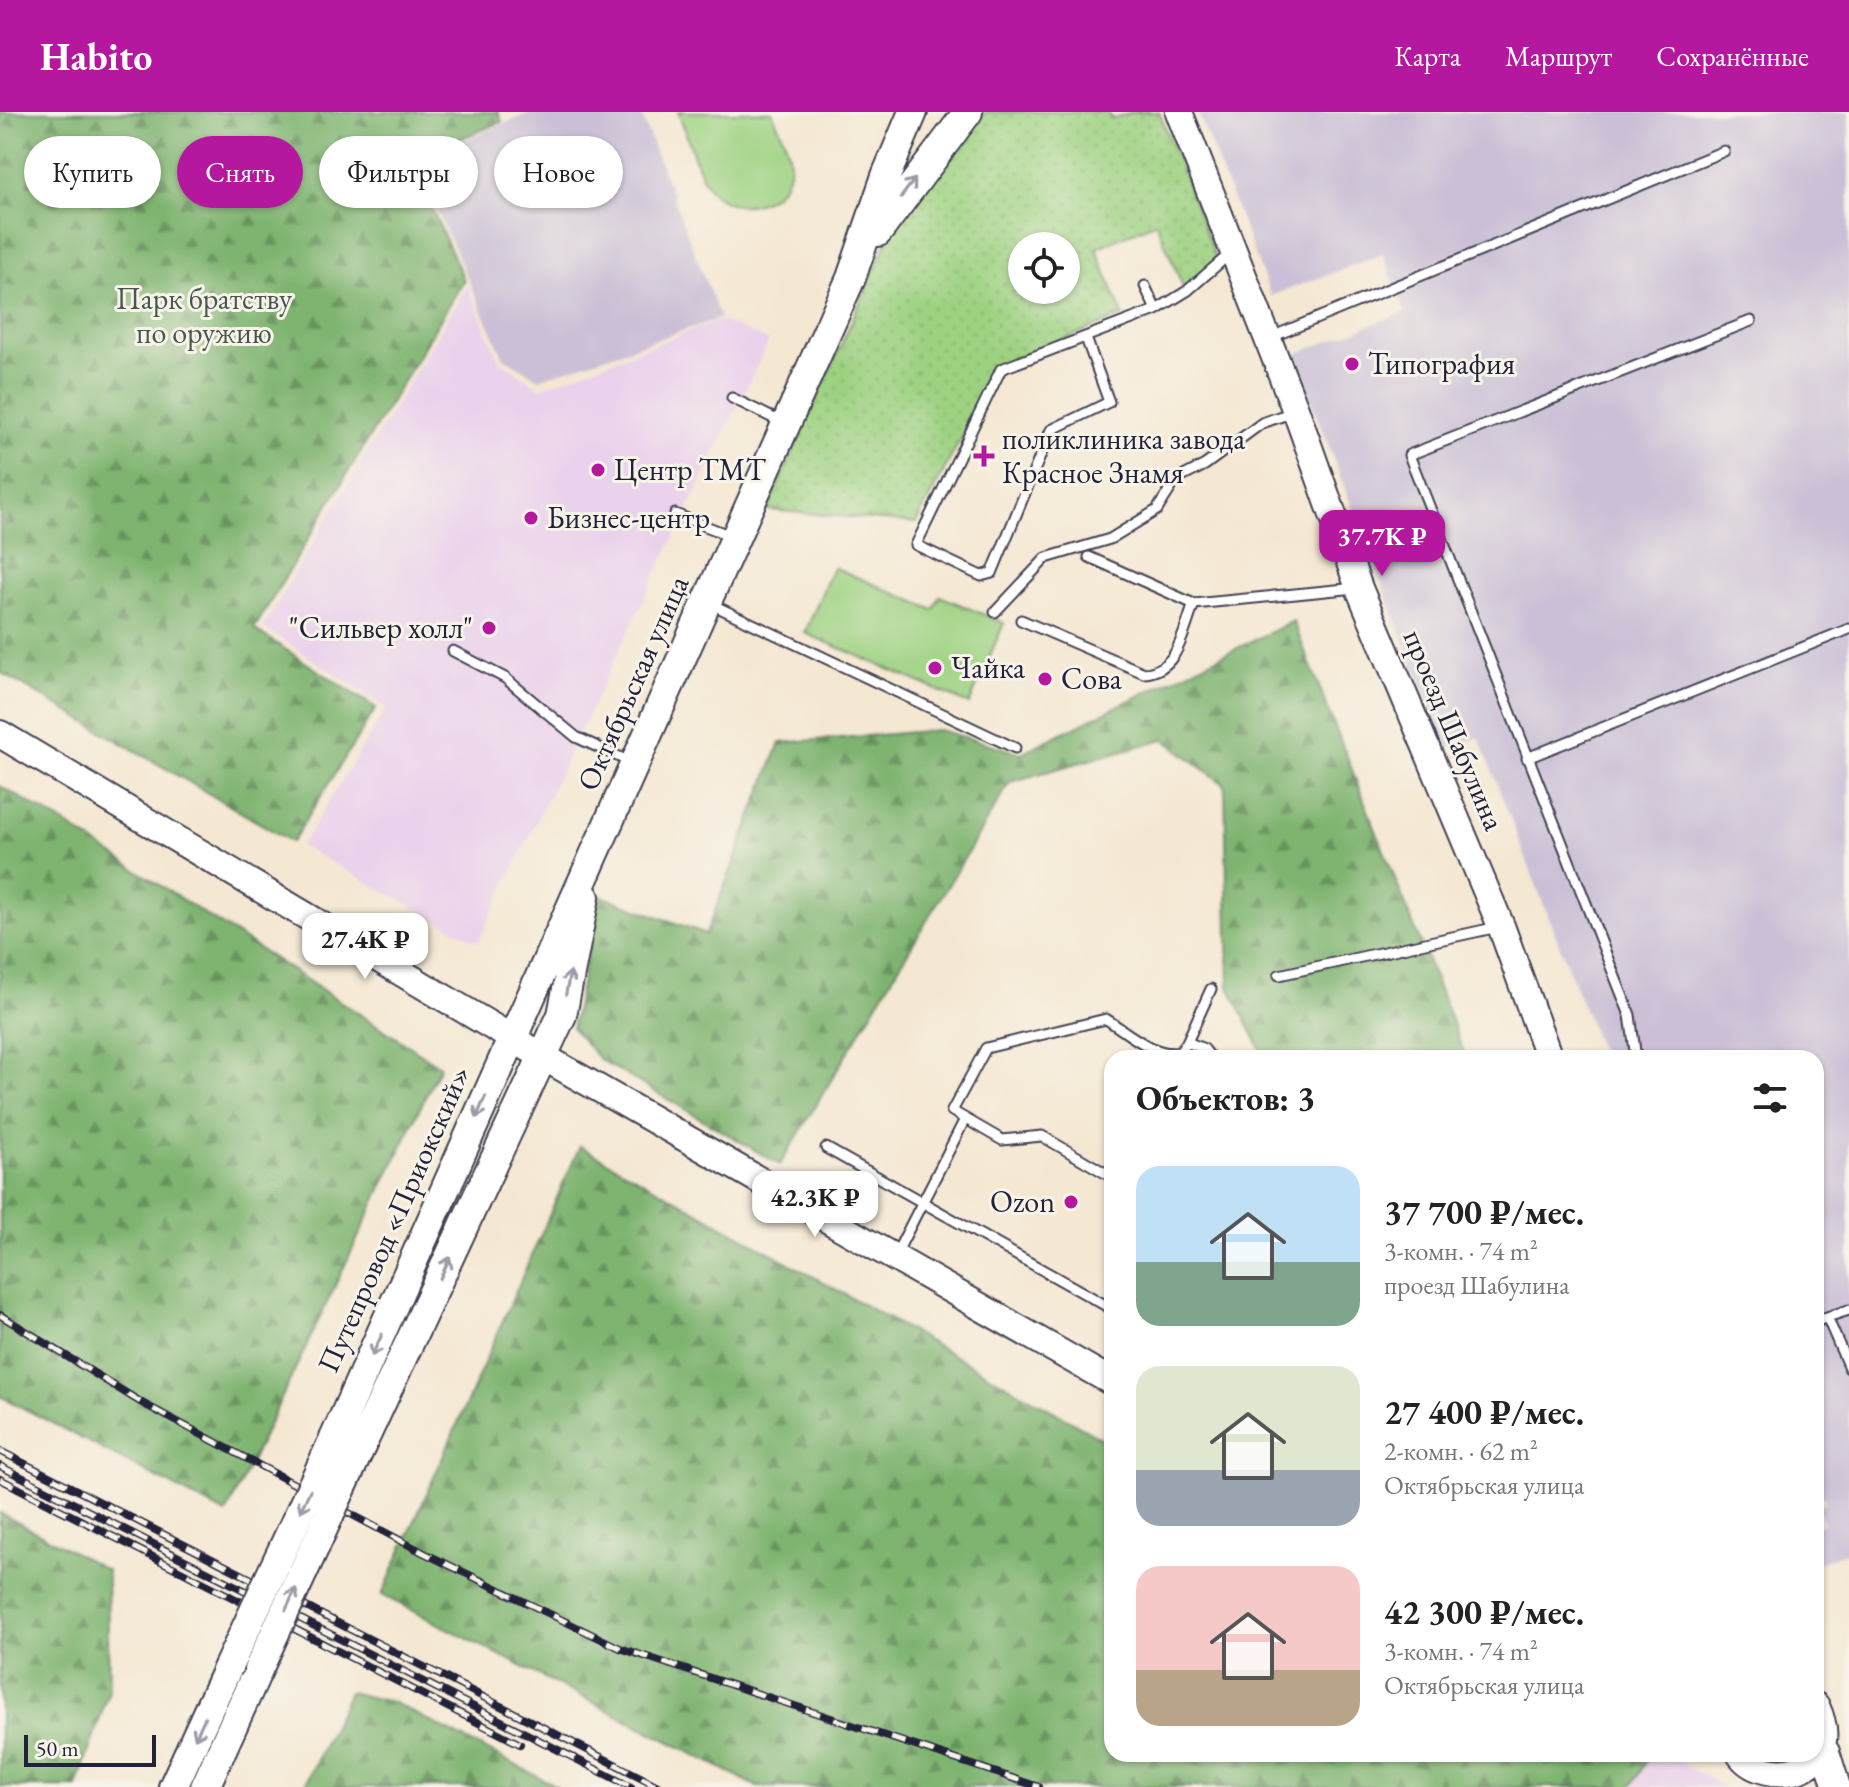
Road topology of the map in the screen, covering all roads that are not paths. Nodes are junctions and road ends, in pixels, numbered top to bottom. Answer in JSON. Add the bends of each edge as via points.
{"nodes":[{"id":1,"x":913,"y":112,"type":"edge"},
{"id":2,"x":968,"y":112,"type":"edge"},
{"id":3,"x":1179,"y":112,"type":"edge"},
{"id":4,"x":1724,"y":151,"type":"dead end"},
{"id":5,"x":1232,"y":252,"type":"junction"},
{"id":6,"x":851,"y":278,"type":"junction"},
{"id":7,"x":1145,"y":286,"type":"dead end"},
{"id":8,"x":1156,"y":310,"type":"junction"},
{"id":9,"x":1751,"y":321,"type":"dead end"},
{"id":10,"x":1086,"y":338,"type":"junction"},
{"id":11,"x":1268,"y":339,"type":"junction"},
{"id":12,"x":732,"y":398,"type":"dead end"},
{"id":13,"x":1296,"y":411,"type":"junction"},
{"id":14,"x":786,"y":424,"type":"junction"},
{"id":15,"x":675,"y":514,"type":"dead end"},
{"id":16,"x":734,"y":537,"type":"junction"},
{"id":17,"x":1089,"y":557,"type":"dead end"},
{"id":18,"x":1359,"y":588,"type":"junction"},
{"id":19,"x":707,"y":602,"type":"junction"},
{"id":20,"x":1194,"y":604,"type":"junction"},
{"id":21,"x":995,"y":612,"type":"dead end"},
{"id":22,"x":1021,"y":620,"type":"dead end"},
{"id":23,"x":1849,"y":629,"type":"edge"},
{"id":24,"x":453,"y":651,"type":"dead end"},
{"id":25,"x":0,"y":734,"type":"edge"},
{"id":26,"x":1015,"y":748,"type":"dead end"},
{"id":27,"x":1527,"y":758,"type":"junction"},
{"id":28,"x":633,"y":764,"type":"junction"},
{"id":29,"x":594,"y":854,"type":"junction"},
{"id":30,"x":1501,"y":926,"type":"junction"},
{"id":31,"x":1279,"y":975,"type":"dead end"},
{"id":32,"x":1211,"y":989,"type":"dead end"},
{"id":33,"x":511,"y":1035,"type":"junction"},
{"id":34,"x":1187,"y":1042,"type":"junction"},
{"id":35,"x":1155,"y":1050,"type":"edge"},
{"id":36,"x":1181,"y":1050,"type":"edge"},
{"id":37,"x":1205,"y":1050,"type":"edge"},
{"id":38,"x":1546,"y":1050,"type":"edge"},
{"id":39,"x":1635,"y":1050,"type":"edge"},
{"id":40,"x":542,"y":1056,"type":"junction"},
{"id":41,"x":965,"y":1119,"type":"junction"},
{"id":42,"x":826,"y":1148,"type":"dead end"},
{"id":43,"x":1104,"y":1172,"type":"edge"},
{"id":44,"x":923,"y":1200,"type":"junction"},
{"id":45,"x":895,"y":1256,"type":"junction"},
{"id":46,"x":1104,"y":1304,"type":"edge"},
{"id":47,"x":1849,"y":1310,"type":"edge"},
{"id":48,"x":1827,"y":1317,"type":"junction"},
{"id":49,"x":1824,"y":1318,"type":"edge"},
{"id":50,"x":1849,"y":1368,"type":"edge"},
{"id":51,"x":1104,"y":1377,"type":"edge"},
{"id":52,"x":351,"y":1435,"type":"junction"},
{"id":53,"x":1824,"y":1720,"type":"edge"},
{"id":54,"x":1826,"y":1752,"type":"junction"},
{"id":55,"x":1824,"y":1756,"type":"edge"},
{"id":56,"x":1745,"y":1762,"type":"edge"},
{"id":57,"x":1820,"y":1762,"type":"edge"},
{"id":58,"x":1806,"y":1784,"type":"edge"},
{"id":59,"x":173,"y":1787,"type":"edge"},
{"id":60,"x":205,"y":1787,"type":"edge"},
{"id":61,"x":1837,"y":1787,"type":"edge"}],
"edges":[{"from":1,"to":6,"type":"main road","name":"Октябрьская улица"},
{"from":6,"to":2,"type":"main road","name":"Октябрьская улица","one_way":true,"via":[[889,213]]},
{"from":3,"to":5,"type":"street","name":"проезд Шабулина"},
{"from":4,"to":11,"type":"lane"},
{"from":5,"to":8,"type":"lane"},
{"from":5,"to":11,"type":"street","name":"проезд Шабулина"},
{"from":6,"to":14,"type":"main road","name":"Октябрьская улица"},
{"from":7,"to":8,"type":"lane"},
{"from":8,"to":10,"type":"lane"},
{"from":9,"to":27,"type":"lane","via":[[1409,455]]},
{"from":10,"to":10,"type":"lane","via":[[1001,369],[916,545],[981,576],[992,573],[1051,430],[1109,402]]},
{"from":11,"to":13,"type":"street","name":"проезд Шабулина"},
{"from":12,"to":14,"type":"lane"},
{"from":13,"to":18,"type":"street","name":"проезд Шабулина"},
{"from":13,"to":21,"type":"lane","via":[[1262,423],[1176,480],[1157,510],[1110,539],[1046,558]]},
{"from":14,"to":16,"type":"main road","name":"Октябрьская улица"},
{"from":15,"to":16,"type":"lane"},
{"from":16,"to":19,"type":"main road","name":"Октябрьская улица"},
{"from":17,"to":20,"type":"lane"},
{"from":18,"to":20,"type":"lane"},
{"from":18,"to":30,"type":"street","name":"проезд Шабулина"},
{"from":19,"to":26,"type":"lane"},
{"from":19,"to":28,"type":"main road","name":"Октябрьская улица"},
{"from":20,"to":22,"type":"lane","via":[[1171,662],[1158,672],[1144,673]]},
{"from":23,"to":27,"type":"lane"},
{"from":24,"to":28,"type":"lane","via":[[505,678],[576,737]]},
{"from":25,"to":33,"type":"street"},
{"from":27,"to":39,"type":"lane","via":[[1630,1015]]},
{"from":28,"to":29,"type":"main road","name":"Октябрьская улица"},
{"from":29,"to":33,"type":"main road","name":"Октябрьская улица"},
{"from":40,"to":29,"type":"main road","name":"Октябрьская улица","one_way":true,"via":[[562,1015]]},
{"from":30,"to":31,"type":"lane"},
{"from":30,"to":38,"type":"street","name":"проезд Шабулина"},
{"from":32,"to":34,"type":"lane"},
{"from":33,"to":40,"type":"street"},
{"from":33,"to":52,"type":"main road","name":"Путепровод «Приокский»","one_way":true},
{"from":34,"to":36,"type":"lane"},
{"from":34,"to":37,"type":"lane"},
{"from":35,"to":41,"type":"lane","via":[[1106,1019],[986,1048],[952,1111]]},
{"from":40,"to":45,"type":"street"},
{"from":52,"to":40,"type":"main road","one_way":true},
{"from":41,"to":43,"type":"lane","via":[[1002,1140],[1042,1136]]},
{"from":41,"to":44,"type":"lane"},
{"from":42,"to":44,"type":"lane"},
{"from":44,"to":45,"type":"lane"},
{"from":44,"to":46,"type":"lane"},
{"from":45,"to":51,"type":"street"},
{"from":47,"to":48,"type":"lane"},
{"from":48,"to":49,"type":"lane"},
{"from":48,"to":50,"type":"lane"},
{"from":52,"to":59,"type":"main road","one_way":true,"bridge":true,"via":[[227,1669]]},
{"from":60,"to":52,"type":"main road","one_way":true,"bridge":true,"via":[[258,1670]]},
{"from":53,"to":54,"type":"street"},
{"from":54,"to":55,"type":"street"},
{"from":54,"to":61,"type":"street"},
{"from":56,"to":58,"type":"street","via":[[1765,1781]]},
{"from":57,"to":58,"type":"street"}]}
